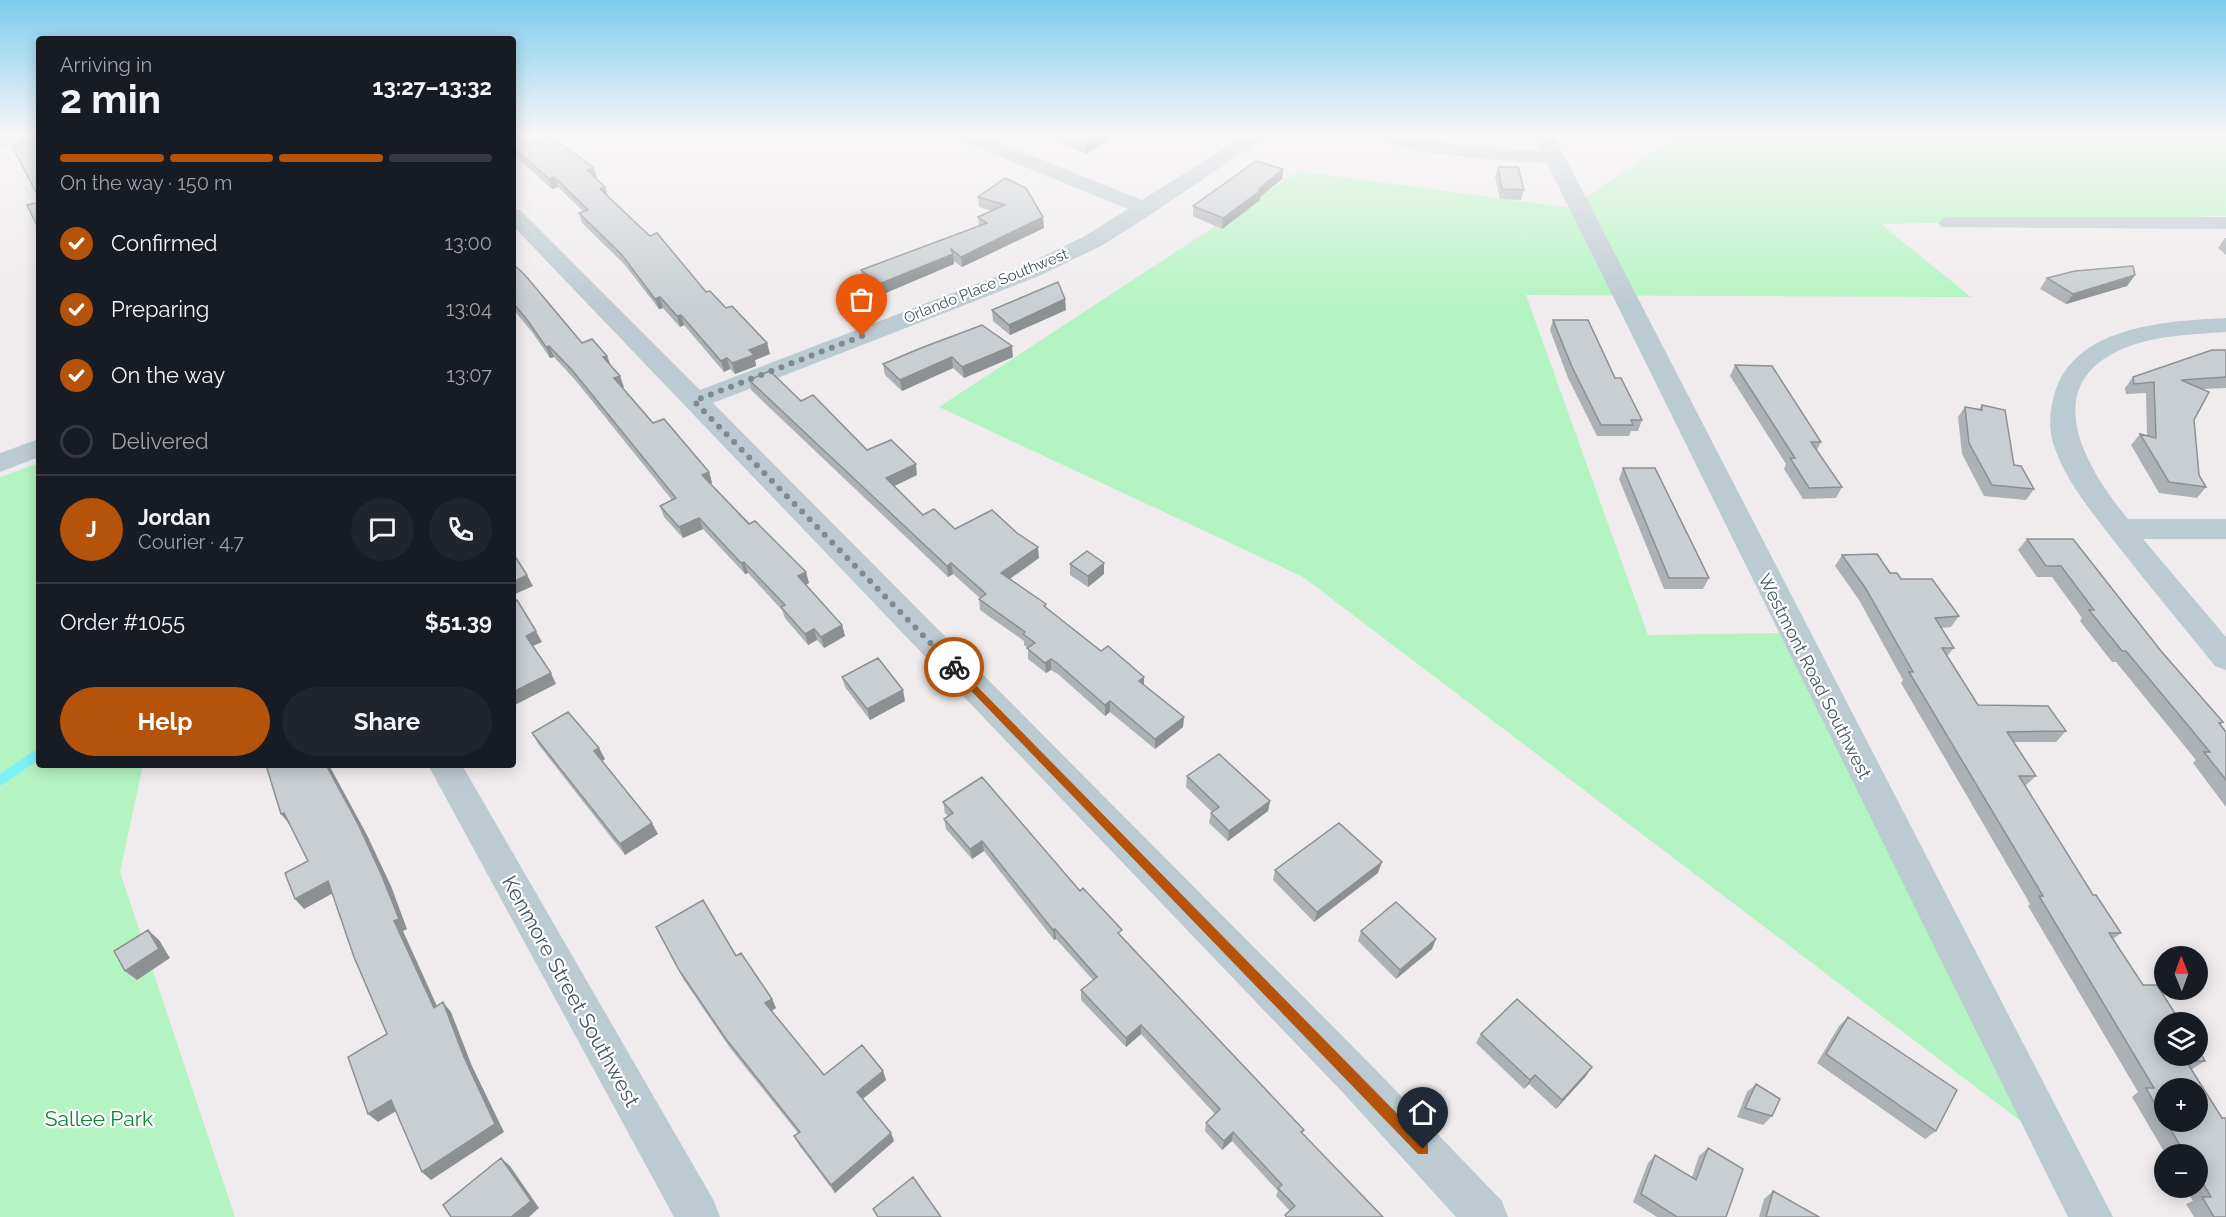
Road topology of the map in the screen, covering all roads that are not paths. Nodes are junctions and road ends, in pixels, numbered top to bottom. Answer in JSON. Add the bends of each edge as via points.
{"nodes":[{"id":1,"x":1101,"y":191,"type":"edge"},
{"id":2,"x":1174,"y":191,"type":"edge"},
{"id":3,"x":1572,"y":191,"type":"edge"},
{"id":4,"x":1146,"y":209,"type":"junction"},
{"id":5,"x":516,"y":217,"type":"edge"},
{"id":6,"x":1949,"y":223,"type":"dead end"},
{"id":7,"x":2226,"y":223,"type":"edge"},
{"id":8,"x":2226,"y":325,"type":"edge"},
{"id":9,"x":694,"y":401,"type":"junction"},
{"id":10,"x":36,"y":448,"type":"edge"},
{"id":11,"x":0,"y":463,"type":"edge"},
{"id":12,"x":2120,"y":529,"type":"junction"},
{"id":13,"x":2226,"y":529,"type":"edge"},
{"id":14,"x":2226,"y":658,"type":"edge"},
{"id":15,"x":447,"y":768,"type":"edge"},
{"id":16,"x":698,"y":1217,"type":"edge"},
{"id":17,"x":1486,"y":1217,"type":"edge"},
{"id":18,"x":2091,"y":1217,"type":"edge"}],
"edges":[{"from":1,"to":4,"type":"street"},
{"from":2,"to":4,"type":"street","name":"Orlando Place Southwest"},
{"from":3,"to":18,"type":"street","name":"Westmont Road Southwest"},
{"from":4,"to":9,"type":"street","name":"Orlando Place Southwest","via":[[1094,241],[1031,271]]},
{"from":5,"to":9,"type":"street"},
{"from":6,"to":7,"type":"street"},
{"from":8,"to":12,"type":"street","via":[[2140,335],[2105,349],[2082,366],[2066,390],[2062,417],[2068,450],[2086,485]]},
{"from":9,"to":17,"type":"street","via":[[1352,1074]]},
{"from":10,"to":11,"type":"street"},
{"from":12,"to":13,"type":"street"},
{"from":12,"to":14,"type":"street"},
{"from":15,"to":16,"type":"street","name":"Kenmore Street Southwest"}]}
